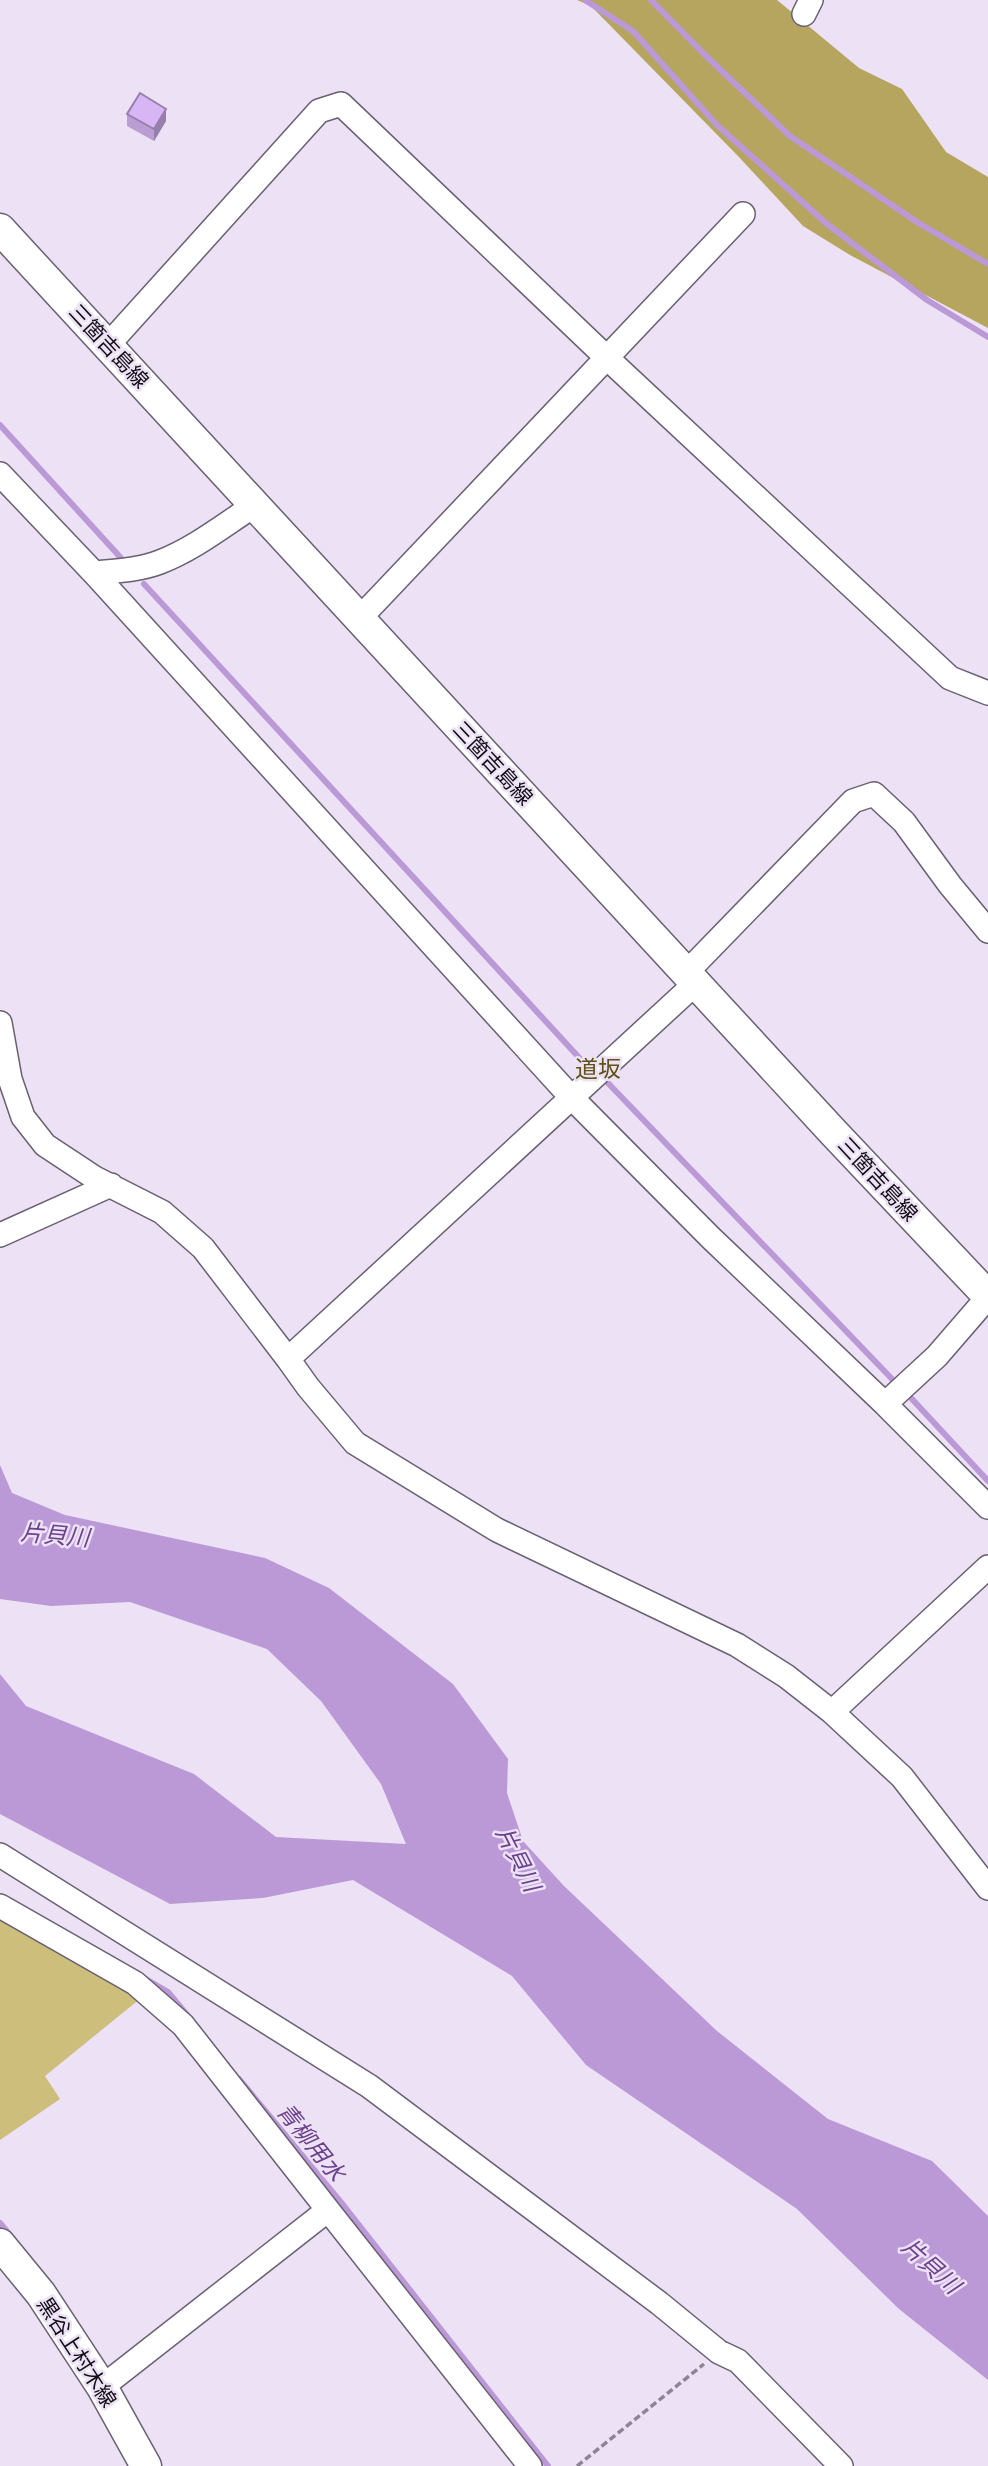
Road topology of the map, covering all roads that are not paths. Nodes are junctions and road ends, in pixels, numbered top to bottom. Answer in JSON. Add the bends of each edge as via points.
{"nodes":[{"id":1,"x":743,"y":214,"type":"dead end"},
{"id":2,"x":0,"y":229,"type":"edge"},
{"id":3,"x":108,"y":345,"type":"junction"},
{"id":4,"x":606,"y":357,"type":"junction"},
{"id":5,"x":0,"y":474,"type":"edge"},
{"id":6,"x":255,"y":505,"type":"junction"},
{"id":7,"x":94,"y":573,"type":"junction"},
{"id":8,"x":359,"y":619,"type":"junction"},
{"id":9,"x":988,"y":693,"type":"edge"},
{"id":10,"x":988,"y":931,"type":"edge"},
{"id":11,"x":692,"y":977,"type":"junction"},
{"id":12,"x":0,"y":1023,"type":"edge"},
{"id":13,"x":578,"y":1090,"type":"junction"},
{"id":14,"x":111,"y":1185,"type":"junction"},
{"id":15,"x":0,"y":1235,"type":"edge"},
{"id":16,"x":988,"y":1296,"type":"edge"},
{"id":17,"x":288,"y":1359,"type":"junction"},
{"id":18,"x":885,"y":1404,"type":"junction"},
{"id":19,"x":988,"y":1507,"type":"edge"},
{"id":20,"x":988,"y":1567,"type":"edge"},
{"id":21,"x":832,"y":1712,"type":"junction"},
{"id":22,"x":0,"y":1855,"type":"edge"},
{"id":23,"x":988,"y":1888,"type":"edge"},
{"id":24,"x":3,"y":1911,"type":"edge"},
{"id":25,"x":328,"y":2210,"type":"junction"},
{"id":26,"x":0,"y":2244,"type":"edge"},
{"id":27,"x":102,"y":2387,"type":"junction"},
{"id":28,"x":146,"y":2466,"type":"edge"},
{"id":29,"x":530,"y":2466,"type":"edge"},
{"id":30,"x":841,"y":2466,"type":"edge"}],
"edges":[{"from":1,"to":4,"type":"street"},
{"from":2,"to":3,"type":"main road","name":"三箇吉島線"},
{"from":3,"to":4,"type":"street","via":[[319,111],[341,104]]},
{"from":3,"to":6,"type":"main road","name":"三箇吉島線"},
{"from":4,"to":8,"type":"street"},
{"from":4,"to":9,"type":"street","via":[[950,678]]},
{"from":5,"to":7,"type":"street"},
{"from":6,"to":7,"type":"street","via":[[159,563]]},
{"from":6,"to":8,"type":"main road","name":"三箇吉島線"},
{"from":7,"to":13,"type":"street"},
{"from":8,"to":11,"type":"main road","name":"三箇吉島線"},
{"from":10,"to":11,"type":"street","via":[[904,822],[874,794],[853,801]]},
{"from":11,"to":13,"type":"street"},
{"from":11,"to":16,"type":"main road","name":"三箇吉島線"},
{"from":12,"to":14,"type":"street","via":[[10,1079],[23,1117],[45,1145]]},
{"from":13,"to":17,"type":"street"},
{"from":13,"to":18,"type":"street","via":[[711,1238]]},
{"from":14,"to":15,"type":"street"},
{"from":14,"to":17,"type":"street","via":[[162,1212],[204,1248]]},
{"from":16,"to":18,"type":"street","via":[[937,1356]]},
{"from":17,"to":21,"type":"street","via":[[355,1443],[497,1530],[737,1645]]},
{"from":18,"to":19,"type":"street"},
{"from":20,"to":21,"type":"street"},
{"from":21,"to":23,"type":"street","via":[[902,1777]]},
{"from":22,"to":30,"type":"street","via":[[369,2086],[719,2352],[738,2361]]},
{"from":24,"to":25,"type":"street","via":[[135,1983],[184,2025]]},
{"from":25,"to":27,"type":"street"},
{"from":25,"to":29,"type":"street"},
{"from":26,"to":27,"type":"main road","name":"黒谷上村木線","via":[[41,2294]]},
{"from":27,"to":28,"type":"main road","name":"黒谷上村木線"}]}
